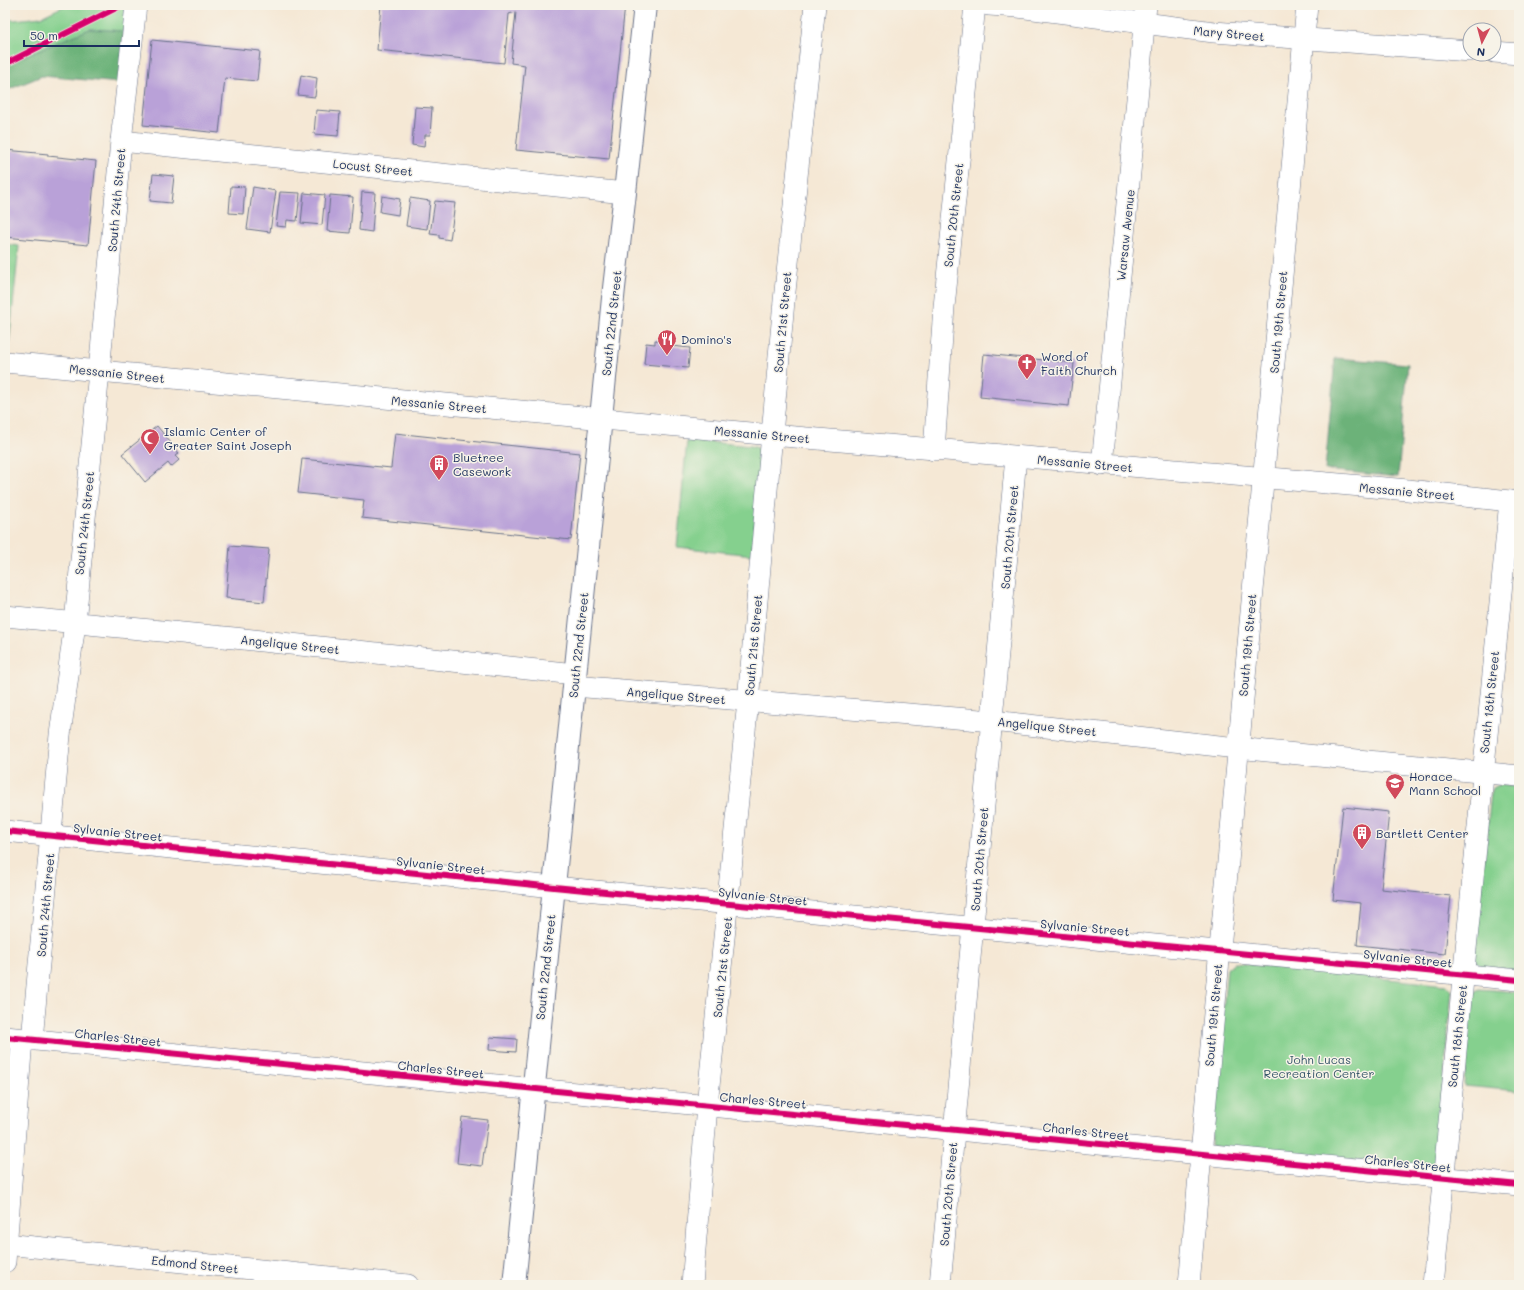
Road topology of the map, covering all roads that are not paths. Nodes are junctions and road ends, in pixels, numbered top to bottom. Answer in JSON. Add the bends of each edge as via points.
{"nodes":[{"id":1,"x":136,"y":5,"type":"edge"},
{"id":2,"x":645,"y":5,"type":"edge"},
{"id":3,"x":815,"y":5,"type":"edge"},
{"id":4,"x":974,"y":5,"type":"edge"},
{"id":5,"x":989,"y":5,"type":"edge"},
{"id":6,"x":1307,"y":5,"type":"edge"},
{"id":7,"x":1145,"y":14,"type":"edge"},
{"id":8,"x":1303,"y":39,"type":"junction"},
{"id":9,"x":1462,"y":50,"type":"edge"},
{"id":10,"x":1502,"y":53,"type":"edge"},
{"id":11,"x":1519,"y":54,"type":"edge"},
{"id":12,"x":121,"y":141,"type":"junction"},
{"id":13,"x":626,"y":193,"type":"junction"},
{"id":14,"x":5,"y":362,"type":"edge"},
{"id":15,"x":100,"y":372,"type":"junction"},
{"id":16,"x":601,"y":419,"type":"junction"},
{"id":17,"x":772,"y":435,"type":"junction"},
{"id":18,"x":934,"y":450,"type":"junction"},
{"id":19,"x":1016,"y":457,"type":"junction"},
{"id":20,"x":1102,"y":465,"type":"junction"},
{"id":21,"x":1263,"y":478,"type":"junction"},
{"id":22,"x":1514,"y":502,"type":"edge"},
{"id":23,"x":5,"y":616,"type":"edge"},
{"id":24,"x":74,"y":623,"type":"junction"},
{"id":25,"x":575,"y":680,"type":"junction"},
{"id":26,"x":748,"y":701,"type":"junction"},
{"id":27,"x":992,"y":721,"type":"junction"},
{"id":28,"x":1237,"y":748,"type":"junction"},
{"id":29,"x":1482,"y":773,"type":"junction"},
{"id":30,"x":1519,"y":776,"type":"edge"},
{"id":31,"x":5,"y":831,"type":"edge"},
{"id":32,"x":51,"y":836,"type":"junction"},
{"id":33,"x":554,"y":887,"type":"junction"},
{"id":34,"x":728,"y":904,"type":"junction"},
{"id":35,"x":973,"y":928,"type":"junction"},
{"id":36,"x":1219,"y":951,"type":"junction"},
{"id":37,"x":1463,"y":975,"type":"junction"},
{"id":38,"x":1519,"y":980,"type":"edge"},
{"id":39,"x":20,"y":1039,"type":"edge"},
{"id":40,"x":532,"y":1089,"type":"junction"},
{"id":41,"x":708,"y":1106,"type":"junction"},
{"id":42,"x":955,"y":1129,"type":"junction"},
{"id":43,"x":1201,"y":1153,"type":"junction"},
{"id":44,"x":1443,"y":1177,"type":"junction"},
{"id":45,"x":1519,"y":1185,"type":"edge"},
{"id":46,"x":5,"y":1250,"type":"edge"},
{"id":47,"x":408,"y":1285,"type":"edge"},
{"id":48,"x":514,"y":1285,"type":"edge"},
{"id":49,"x":692,"y":1285,"type":"edge"},
{"id":50,"x":940,"y":1285,"type":"edge"},
{"id":51,"x":1188,"y":1285,"type":"edge"},
{"id":52,"x":1433,"y":1285,"type":"edge"}],
"edges":[{"from":1,"to":12,"type":"street","name":"South 24th Street"},
{"from":2,"to":13,"type":"main road","name":"South 22nd Street"},
{"from":3,"to":17,"type":"street","name":"South 21st Street"},
{"from":4,"to":18,"type":"street","name":"South 20th Street","via":[[944,307]]},
{"from":5,"to":7,"type":"street","name":"Mary Street"},
{"from":6,"to":8,"type":"street","name":"South 19th Street"},
{"from":7,"to":8,"type":"street","name":"Mary Street","via":[[1214,32]]},
{"from":7,"to":20,"type":"street","name":"Warsaw Avenue"},
{"from":8,"to":9,"type":"street","name":"Mary Street"},
{"from":8,"to":21,"type":"street","name":"South 19th Street"},
{"from":10,"to":11,"type":"street"},
{"from":12,"to":13,"type":"street","name":"Locust Street"},
{"from":12,"to":15,"type":"street","name":"South 24th Street"},
{"from":13,"to":16,"type":"main road","name":"South 22nd Street"},
{"from":14,"to":15,"type":"street","name":"Messanie Street"},
{"from":15,"to":16,"type":"street","name":"Messanie Street"},
{"from":15,"to":24,"type":"street","name":"South 24th Street"},
{"from":16,"to":17,"type":"street","name":"Messanie Street"},
{"from":16,"to":25,"type":"main road","name":"South 22nd Street"},
{"from":17,"to":18,"type":"street","name":"Messanie Street"},
{"from":17,"to":26,"type":"street","name":"South 21st Street"},
{"from":18,"to":19,"type":"street","name":"Messanie Street"},
{"from":19,"to":20,"type":"street","name":"Messanie Street"},
{"from":19,"to":27,"type":"street","name":"South 20th Street"},
{"from":20,"to":21,"type":"street","name":"Messanie Street"},
{"from":21,"to":22,"type":"street","name":"Messanie Street"},
{"from":21,"to":28,"type":"street","name":"South 19th Street"},
{"from":22,"to":29,"type":"street","name":"South 18th Street"},
{"from":23,"to":24,"type":"street","name":"Angelique Street"},
{"from":24,"to":25,"type":"street","name":"Angelique Street"},
{"from":24,"to":32,"type":"street","name":"South 24th Street"},
{"from":25,"to":26,"type":"street","name":"Angelique Street"},
{"from":25,"to":33,"type":"main road","name":"South 22nd Street"},
{"from":26,"to":27,"type":"street","name":"Angelique Street"},
{"from":26,"to":34,"type":"street","name":"South 21st Street"},
{"from":27,"to":28,"type":"street","name":"Angelique Street"},
{"from":27,"to":35,"type":"street","name":"South 20th Street"},
{"from":28,"to":29,"type":"street","name":"Angelique Street"},
{"from":28,"to":36,"type":"street","name":"South 19th Street"},
{"from":29,"to":30,"type":"street","name":"Angelique Street"},
{"from":29,"to":37,"type":"street","name":"South 18th Street"},
{"from":31,"to":32,"type":"street","name":"Sylvanie Street"},
{"from":32,"to":33,"type":"street","name":"Sylvanie Street"},
{"from":32,"to":39,"type":"street","name":"South 24th Street"},
{"from":33,"to":34,"type":"street","name":"Sylvanie Street"},
{"from":33,"to":40,"type":"main road","name":"South 22nd Street"},
{"from":34,"to":35,"type":"street","name":"Sylvanie Street"},
{"from":34,"to":41,"type":"street","name":"South 21st Street"},
{"from":35,"to":36,"type":"street","name":"Sylvanie Street"},
{"from":35,"to":42,"type":"street","name":"South 20th Street"},
{"from":36,"to":37,"type":"street","name":"Sylvanie Street"},
{"from":36,"to":43,"type":"street","name":"South 19th Street"},
{"from":37,"to":38,"type":"street","name":"Sylvanie Street"},
{"from":37,"to":44,"type":"street","name":"South 18th Street"},
{"from":39,"to":40,"type":"street","name":"Charles Street"},
{"from":39,"to":46,"type":"street","name":"South 24th Street"},
{"from":40,"to":41,"type":"street","name":"Charles Street"},
{"from":40,"to":48,"type":"main road","name":"South 22nd Street"},
{"from":41,"to":42,"type":"street","name":"Charles Street"},
{"from":41,"to":49,"type":"street","name":"South 21st Street"},
{"from":42,"to":43,"type":"street","name":"Charles Street"},
{"from":42,"to":50,"type":"street","name":"South 20th Street"},
{"from":43,"to":44,"type":"street","name":"Charles Street"},
{"from":43,"to":51,"type":"street","name":"South 19th Street"},
{"from":44,"to":45,"type":"street","name":"Charles Street"},
{"from":44,"to":52,"type":"street","name":"South 18th Street"},
{"from":46,"to":47,"type":"street","name":"Edmond Street"}]}
